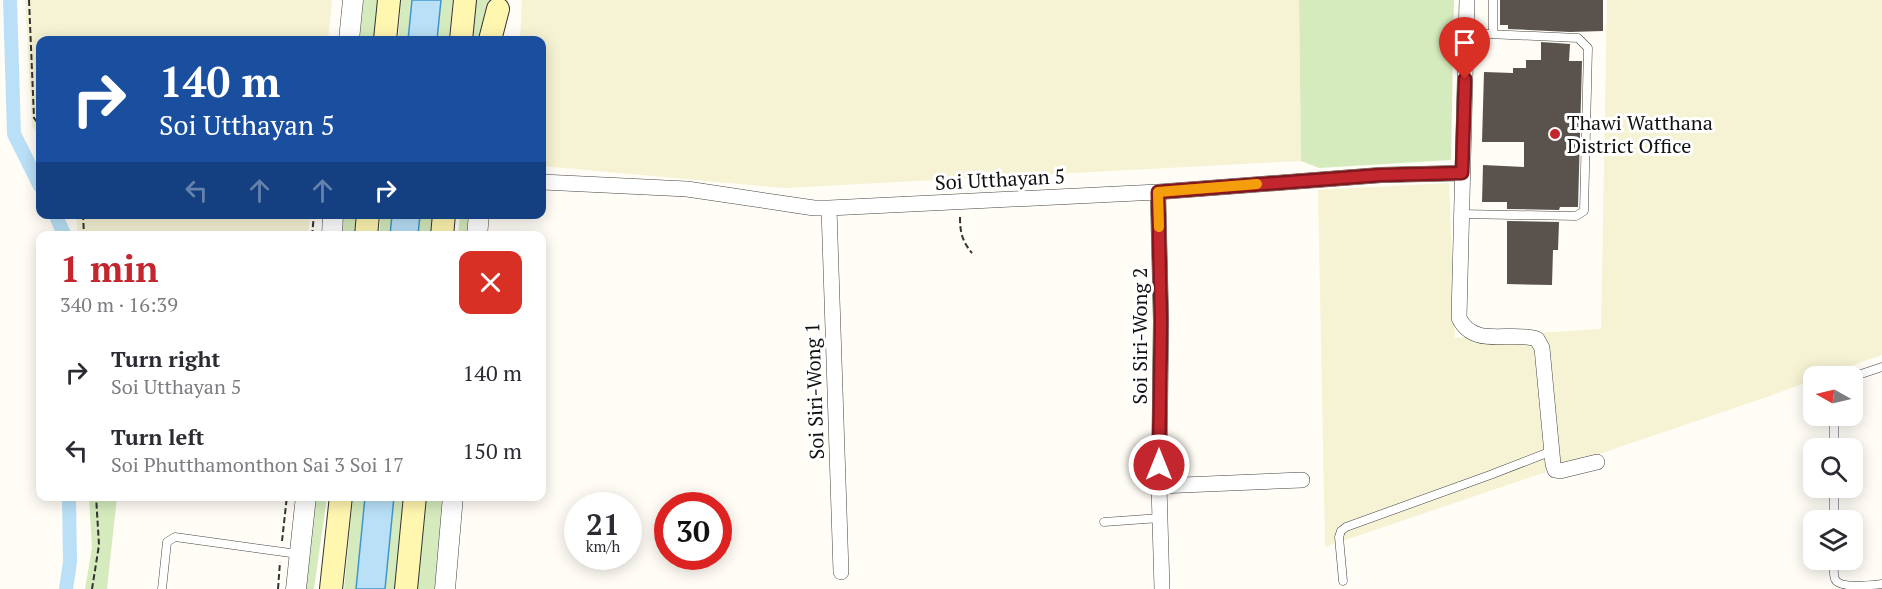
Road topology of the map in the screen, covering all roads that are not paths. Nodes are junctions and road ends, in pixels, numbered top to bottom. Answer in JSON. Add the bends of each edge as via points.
{"nodes":[{"id":1,"x":353,"y":0,"type":"edge"},
{"id":2,"x":389,"y":0,"type":"edge"},
{"id":3,"x":465,"y":0,"type":"edge"},
{"id":4,"x":1467,"y":0,"type":"edge"},
{"id":5,"x":1493,"y":0,"type":"edge"},
{"id":6,"x":499,"y":4,"type":"edge"},
{"id":7,"x":1467,"y":33,"type":"junction"},
{"id":8,"x":1493,"y":34,"type":"junction"},
{"id":9,"x":349,"y":36,"type":"edge"},
{"id":10,"x":385,"y":36,"type":"edge"},
{"id":11,"x":461,"y":36,"type":"edge"},
{"id":12,"x":491,"y":36,"type":"edge"},
{"id":13,"x":495,"y":36,"type":"edge"},
{"id":14,"x":1462,"y":173,"type":"junction"},
{"id":15,"x":546,"y":182,"type":"edge"},
{"id":16,"x":1158,"y":192,"type":"junction"},
{"id":17,"x":829,"y":208,"type":"junction"},
{"id":18,"x":1461,"y":214,"type":"junction"},
{"id":19,"x":1882,"y":367,"type":"edge"},
{"id":20,"x":1863,"y":373,"type":"edge"},
{"id":21,"x":1552,"y":451,"type":"junction"},
{"id":22,"x":1597,"y":462,"type":"dead end"},
{"id":23,"x":1302,"y":480,"type":"dead end"},
{"id":24,"x":1159,"y":486,"type":"junction"},
{"id":25,"x":305,"y":501,"type":"edge"},
{"id":26,"x":340,"y":501,"type":"edge"},
{"id":27,"x":415,"y":501,"type":"edge"},
{"id":28,"x":453,"y":501,"type":"edge"},
{"id":29,"x":1160,"y":518,"type":"junction"},
{"id":30,"x":1104,"y":522,"type":"dead end"},
{"id":31,"x":300,"y":554,"type":"junction"},
{"id":32,"x":1834,"y":570,"type":"edge"},
{"id":33,"x":841,"y":572,"type":"dead end"},
{"id":34,"x":1342,"y":581,"type":"dead end"},
{"id":35,"x":1882,"y":585,"type":"edge"},
{"id":36,"x":162,"y":589,"type":"edge"},
{"id":37,"x":296,"y":589,"type":"edge"},
{"id":38,"x":331,"y":589,"type":"edge"},
{"id":39,"x":406,"y":589,"type":"edge"},
{"id":40,"x":444,"y":589,"type":"edge"},
{"id":41,"x":1161,"y":589,"type":"edge"}],
"edges":[{"from":1,"to":9,"type":"street"},
{"from":2,"to":10,"type":"main road"},
{"from":3,"to":11,"type":"main road"},
{"from":4,"to":7,"type":"street"},
{"from":5,"to":8,"type":"lane"},
{"from":6,"to":12,"type":"main road"},
{"from":6,"to":13,"type":"street"},
{"from":7,"to":8,"type":"lane"},
{"from":7,"to":14,"type":"street"},
{"from":8,"to":18,"type":"lane","via":[[1578,38],[1588,48],[1584,211],[1576,216]]},
{"from":14,"to":16,"type":"street","name":"Soi Utthayan 5","via":[[1381,175]]},
{"from":14,"to":18,"type":"street"},
{"from":15,"to":17,"type":"street","name":"Soi Utthayan 5","via":[[687,189]]},
{"from":16,"to":17,"type":"street","name":"Soi Utthayan 5"},
{"from":16,"to":24,"type":"street","name":"Soi Siri-Wong 2"},
{"from":17,"to":33,"type":"street","name":"Soi Siri-Wong 1"},
{"from":18,"to":21,"type":"street","via":[[1459,318],[1470,333],[1536,339],[1542,348]]},
{"from":19,"to":20,"type":"lane"},
{"from":21,"to":22,"type":"street","via":[[1555,470]]},
{"from":21,"to":34,"type":"lane","via":[[1346,526],[1339,537]]},
{"from":23,"to":24,"type":"street"},
{"from":24,"to":29,"type":"street","name":"Soi Siri-Wong 2"},
{"from":25,"to":31,"type":"street"},
{"from":26,"to":38,"type":"main road"},
{"from":27,"to":39,"type":"main road"},
{"from":28,"to":40,"type":"street"},
{"from":29,"to":30,"type":"lane"},
{"from":29,"to":41,"type":"street","name":"Soi Siri-Wong 2"},
{"from":31,"to":36,"type":"lane","via":[[175,537],[167,542]]},
{"from":31,"to":37,"type":"street"},
{"from":32,"to":35,"type":"lane","via":[[1834,578],[1844,586]]}]}
